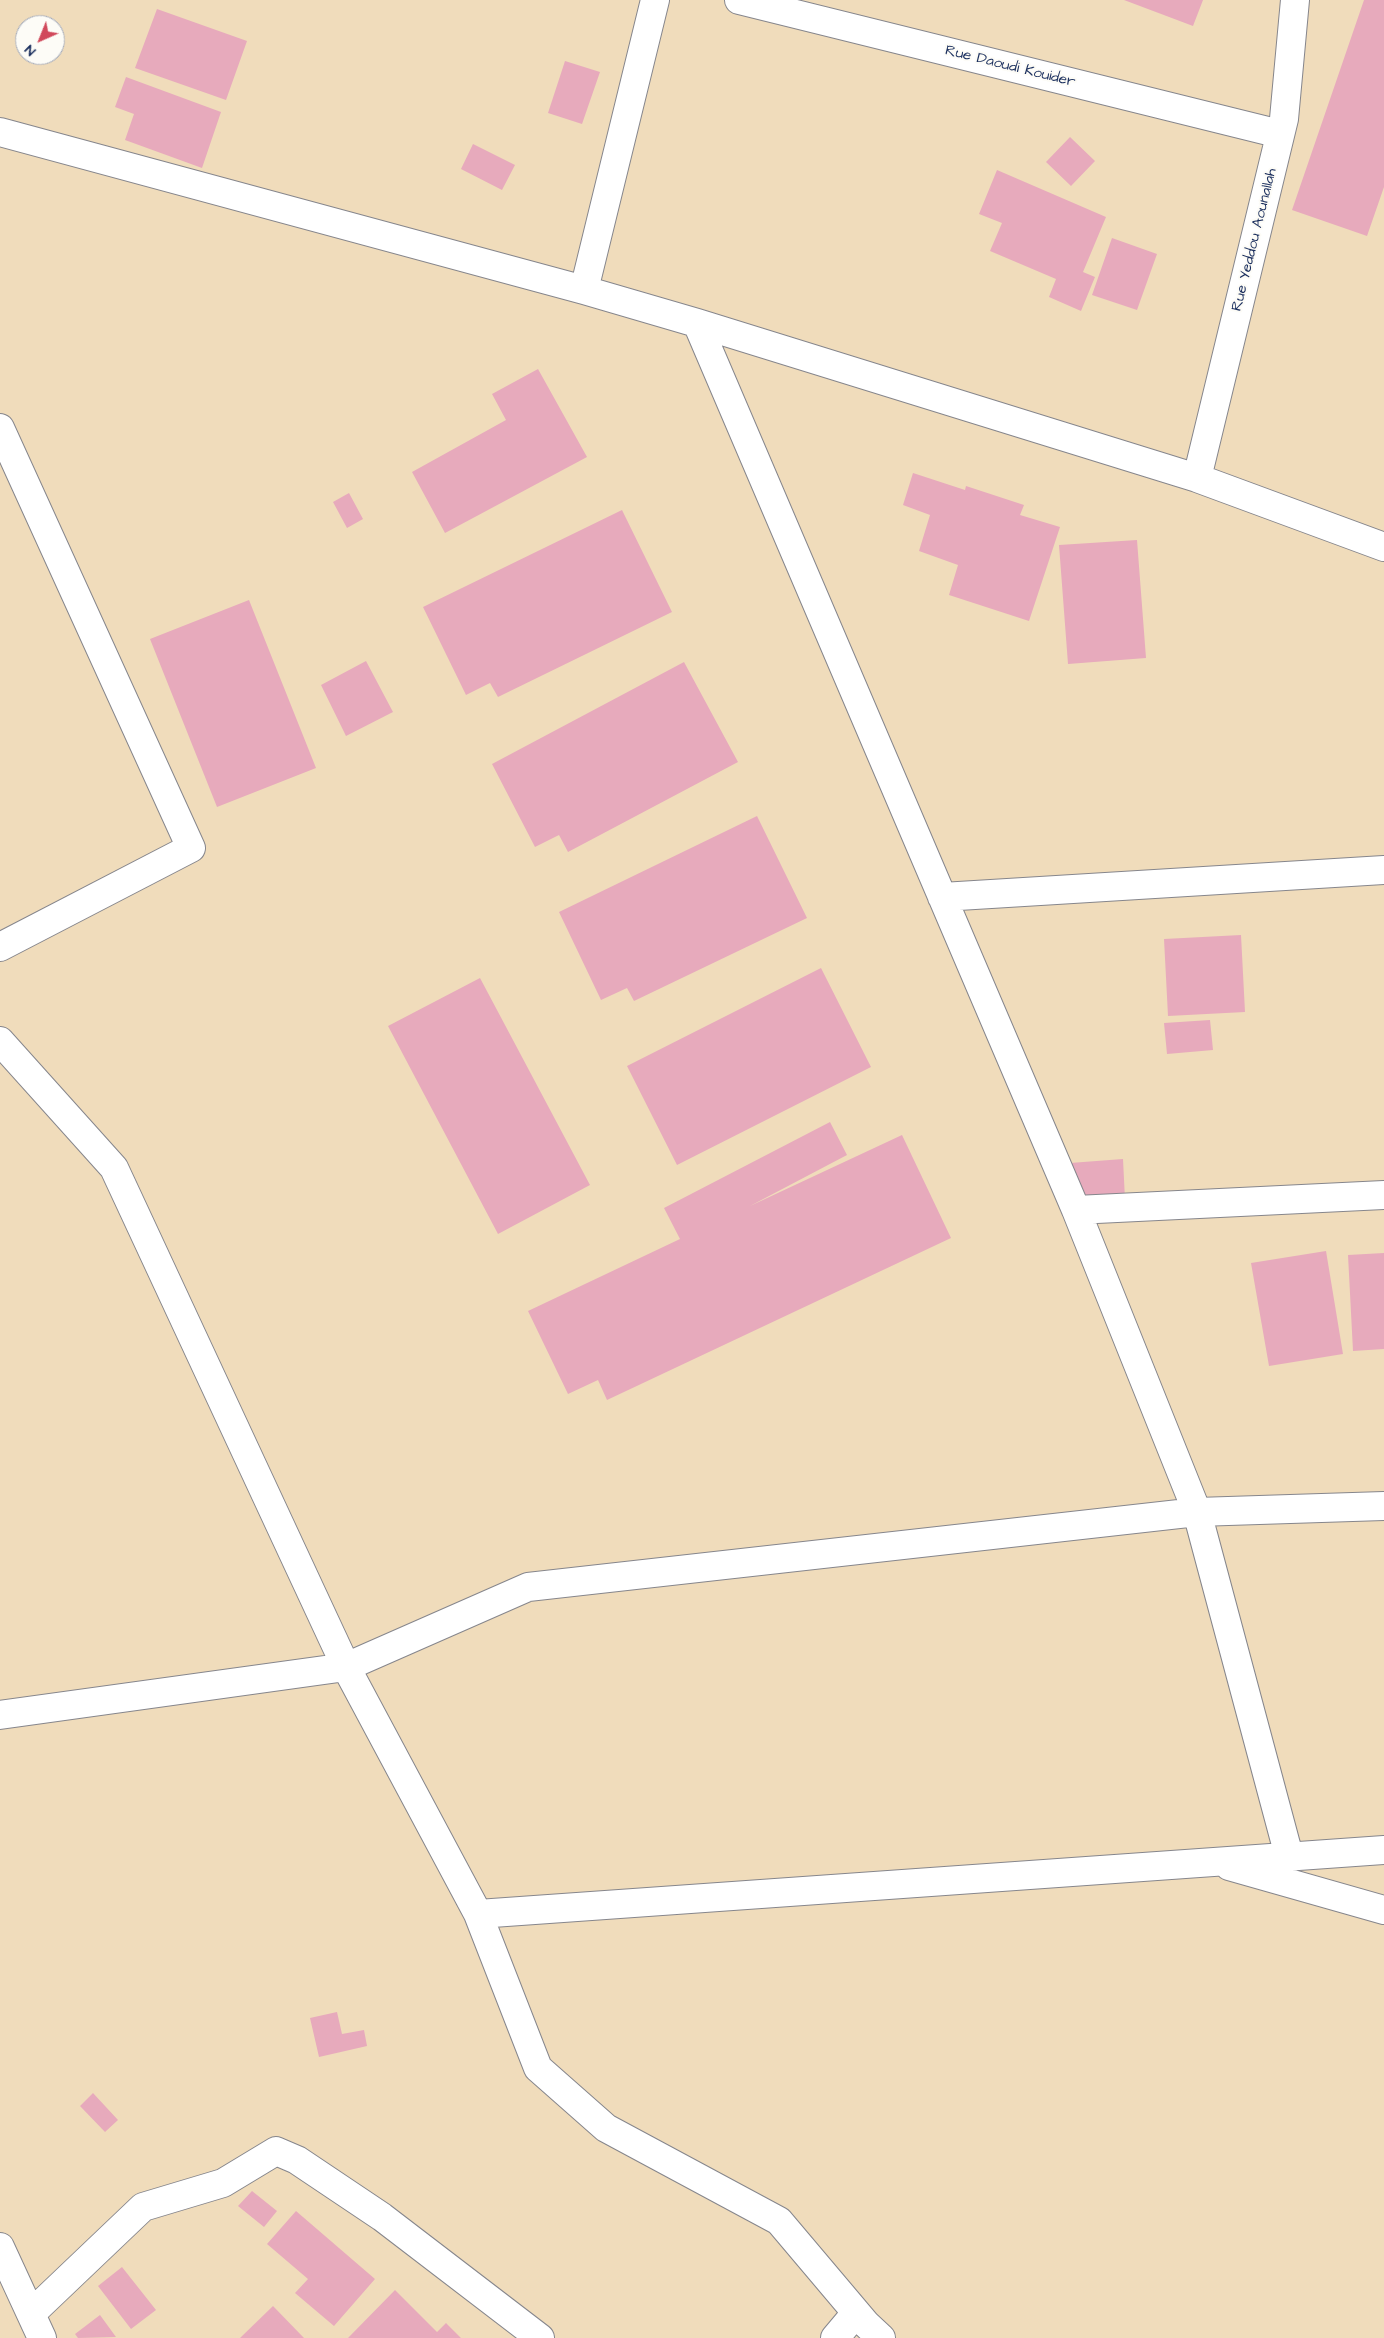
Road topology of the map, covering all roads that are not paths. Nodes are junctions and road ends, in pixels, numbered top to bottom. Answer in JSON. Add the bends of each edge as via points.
{"nodes":[{"id":1,"x":654,"y":0,"type":"edge"},
{"id":2,"x":739,"y":0,"type":"edge"},
{"id":3,"x":1295,"y":0,"type":"edge"},
{"id":4,"x":0,"y":132,"type":"edge"},
{"id":5,"x":1280,"y":134,"type":"junction"},
{"id":6,"x":584,"y":290,"type":"junction"},
{"id":7,"x":697,"y":323,"type":"junction"},
{"id":8,"x":0,"y":428,"type":"edge"},
{"id":9,"x":1198,"y":478,"type":"junction"},
{"id":10,"x":1384,"y":547,"type":"edge"},
{"id":11,"x":1384,"y":870,"type":"edge"},
{"id":12,"x":942,"y":897,"type":"junction"},
{"id":13,"x":0,"y":947,"type":"edge"},
{"id":14,"x":0,"y":1041,"type":"edge"},
{"id":15,"x":1384,"y":1195,"type":"edge"},
{"id":16,"x":1076,"y":1210,"type":"junction"},
{"id":17,"x":1384,"y":1506,"type":"edge"},
{"id":18,"x":1197,"y":1512,"type":"junction"},
{"id":19,"x":346,"y":1667,"type":"junction"},
{"id":20,"x":0,"y":1715,"type":"edge"},
{"id":21,"x":1384,"y":1850,"type":"edge"},
{"id":22,"x":1289,"y":1856,"type":"junction"},
{"id":23,"x":1209,"y":1861,"type":"junction"},
{"id":24,"x":1384,"y":1910,"type":"edge"},
{"id":25,"x":478,"y":1914,"type":"junction"},
{"id":26,"x":5,"y":2257,"type":"edge"},
{"id":27,"x":37,"y":2308,"type":"junction"},
{"id":28,"x":856,"y":2313,"type":"junction"},
{"id":29,"x":42,"y":2338,"type":"edge"},
{"id":30,"x":57,"y":2338,"type":"edge"},
{"id":31,"x":540,"y":2338,"type":"edge"},
{"id":32,"x":835,"y":2338,"type":"edge"},
{"id":33,"x":880,"y":2338,"type":"edge"}],
"edges":[{"from":1,"to":6,"type":"street"},
{"from":2,"to":5,"type":"street","name":"Rue Daoudi Kouider"},
{"from":3,"to":5,"type":"street","name":"Rue Yeddou Aounallah"},
{"from":4,"to":6,"type":"street"},
{"from":5,"to":9,"type":"street","name":"Rue Yeddou Aounallah"},
{"from":6,"to":7,"type":"street"},
{"from":7,"to":9,"type":"street"},
{"from":7,"to":12,"type":"street"},
{"from":8,"to":13,"type":"street","via":[[191,848]]},
{"from":9,"to":10,"type":"street"},
{"from":11,"to":12,"type":"street"},
{"from":12,"to":16,"type":"street"},
{"from":14,"to":19,"type":"street","via":[[114,1168]]},
{"from":15,"to":16,"type":"street"},
{"from":16,"to":18,"type":"street"},
{"from":17,"to":18,"type":"street"},
{"from":18,"to":19,"type":"street","via":[[528,1586]]},
{"from":18,"to":22,"type":"street"},
{"from":19,"to":20,"type":"street"},
{"from":19,"to":25,"type":"street"},
{"from":21,"to":22,"type":"street"},
{"from":22,"to":23,"type":"street"},
{"from":23,"to":24,"type":"street"},
{"from":23,"to":25,"type":"street"},
{"from":25,"to":28,"type":"street","via":[[538,2068],[606,2128],[779,2221]]},
{"from":26,"to":27,"type":"street"},
{"from":26,"to":29,"type":"street"},
{"from":27,"to":30,"type":"street"},
{"from":27,"to":31,"type":"street","via":[[143,2207],[223,2183],[276,2151],[297,2160],[382,2217]]},
{"from":28,"to":32,"type":"street"},
{"from":28,"to":33,"type":"street"}]}
